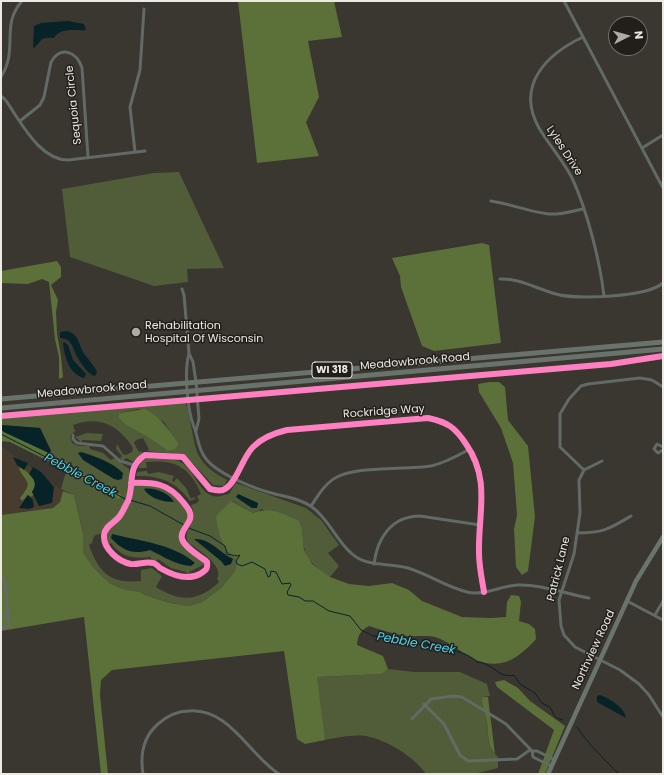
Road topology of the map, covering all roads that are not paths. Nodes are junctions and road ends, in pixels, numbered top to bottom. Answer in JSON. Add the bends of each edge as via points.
{"nodes":[{"id":1,"x":21,"y":1,"type":"edge"},
{"id":2,"x":564,"y":1,"type":"edge"},
{"id":3,"x":144,"y":9,"type":"dead end"},
{"id":4,"x":583,"y":37,"type":"junction"},
{"id":5,"x":1,"y":77,"type":"edge"},
{"id":6,"x":1,"y":96,"type":"edge"},
{"id":7,"x":20,"y":121,"type":"junction"},
{"id":8,"x":663,"y":135,"type":"edge"},
{"id":9,"x":642,"y":148,"type":"junction"},
{"id":10,"x":145,"y":151,"type":"dead end"},
{"id":11,"x":135,"y":152,"type":"junction"},
{"id":12,"x":88,"y":158,"type":"junction"},
{"id":13,"x":663,"y":188,"type":"edge"},
{"id":14,"x":491,"y":201,"type":"dead end"},
{"id":15,"x":583,"y":209,"type":"junction"},
{"id":16,"x":500,"y":279,"type":"dead end"},
{"id":17,"x":663,"y":283,"type":"edge"},
{"id":18,"x":182,"y":289,"type":"dead end"},
{"id":19,"x":604,"y":296,"type":"junction"},
{"id":20,"x":663,"y":342,"type":"edge"},
{"id":21,"x":663,"y":349,"type":"edge"},
{"id":22,"x":189,"y":353,"type":"junction"},
{"id":23,"x":188,"y":382,"type":"junction"},
{"id":24,"x":196,"y":382,"type":"junction"},
{"id":25,"x":663,"y":387,"type":"edge"},
{"id":26,"x":196,"y":390,"type":"junction"},
{"id":27,"x":188,"y":391,"type":"junction"},
{"id":28,"x":1,"y":399,"type":"edge"},
{"id":29,"x":1,"y":408,"type":"edge"},
{"id":30,"x":196,"y":431,"type":"junction"},
{"id":31,"x":73,"y":435,"type":"dead end"},
{"id":32,"x":663,"y":446,"type":"edge"},
{"id":33,"x":470,"y":449,"type":"junction"},
{"id":34,"x":663,"y":450,"type":"edge"},
{"id":35,"x":602,"y":461,"type":"dead end"},
{"id":36,"x":134,"y":465,"type":"junction"},
{"id":37,"x":584,"y":470,"type":"junction"},
{"id":38,"x":234,"y":478,"type":"junction"},
{"id":39,"x":131,"y":483,"type":"junction"},
{"id":40,"x":311,"y":506,"type":"junction"},
{"id":41,"x":631,"y":516,"type":"dead end"},
{"id":42,"x":480,"y":525,"type":"junction"},
{"id":43,"x":577,"y":533,"type":"junction"},
{"id":44,"x":663,"y":537,"type":"edge"},
{"id":45,"x":374,"y":564,"type":"junction"},
{"id":46,"x":1,"y":577,"type":"edge"},
{"id":47,"x":484,"y":592,"type":"junction"},
{"id":48,"x":561,"y":593,"type":"junction"},
{"id":49,"x":589,"y":598,"type":"dead end"},
{"id":50,"x":663,"y":600,"type":"edge"},
{"id":51,"x":626,"y":602,"type":"junction"},
{"id":52,"x":655,"y":615,"type":"junction"},
{"id":53,"x":8,"y":616,"type":"junction"},
{"id":54,"x":1,"y":617,"type":"edge"},
{"id":55,"x":663,"y":620,"type":"edge"},
{"id":56,"x":1,"y":628,"type":"edge"},
{"id":57,"x":600,"y":660,"type":"junction"},
{"id":58,"x":424,"y":704,"type":"junction"},
{"id":59,"x":663,"y":717,"type":"edge"},
{"id":60,"x":412,"y":719,"type":"dead end"},
{"id":61,"x":531,"y":750,"type":"junction"},
{"id":62,"x":553,"y":759,"type":"junction"},
{"id":63,"x":551,"y":766,"type":"junction"},
{"id":64,"x":143,"y":774,"type":"edge"},
{"id":65,"x":279,"y":774,"type":"edge"},
{"id":66,"x":548,"y":774,"type":"edge"}],
"edges":[{"from":1,"to":5,"type":"street","via":[[11,10],[6,23],[7,66]]},
{"from":2,"to":4,"type":"street"},
{"from":3,"to":11,"type":"street","via":[[140,70],[130,107]]},
{"from":4,"to":9,"type":"street"},
{"from":4,"to":15,"type":"street","name":"Lyles Drive","via":[[561,48],[543,65],[534,81],[531,102],[538,126],[569,173]]},
{"from":6,"to":7,"type":"street"},
{"from":7,"to":12,"type":"street","via":[[51,156],[62,160]]},
{"from":7,"to":12,"type":"street","name":"Sequoia Circle","via":[[40,104],[44,97],[51,62],[58,54],[70,53],[77,57],[82,68]]},
{"from":8,"to":9,"type":"street"},
{"from":9,"to":13,"type":"street"},
{"from":10,"to":11,"type":"street"},
{"from":11,"to":12,"type":"street"},
{"from":14,"to":15,"type":"street","via":[[548,214]]},
{"from":15,"to":19,"type":"street","name":"Lyles Drive","via":[[597,256]]},
{"from":16,"to":19,"type":"street","via":[[514,280],[570,297]]},
{"from":17,"to":19,"type":"street","via":[[645,292]]},
{"from":18,"to":22,"type":"street"},
{"from":20,"to":24,"type":"main road","name":"Meadowbrook Road","number":"WI 318"},
{"from":21,"to":26,"type":"main road","name":"Meadowbrook Road","number":"WI 318"},
{"from":22,"to":23,"type":"street","via":[[186,364]]},
{"from":22,"to":24,"type":"street"},
{"from":23,"to":24,"type":"main road","name":"Meadowbrook Road","number":"WI 318"},
{"from":23,"to":27,"type":"street"},
{"from":23,"to":28,"type":"main road","name":"Meadowbrook Road","number":"WI 318"},
{"from":24,"to":26,"type":"street"},
{"from":25,"to":37,"type":"street","via":[[652,380],[640,378],[588,384],[576,390],[560,414],[560,447]]},
{"from":26,"to":27,"type":"main road","name":"Meadowbrook Road","number":"WI 318"},
{"from":26,"to":30,"type":"street","via":[[199,419]]},
{"from":27,"to":29,"type":"main road","name":"Meadowbrook Road","number":"WI 318"},
{"from":27,"to":30,"type":"street","via":[[191,419]]},
{"from":30,"to":38,"type":"street","via":[[204,457],[213,466]]},
{"from":31,"to":36,"type":"street","via":[[77,443],[103,446],[120,461]]},
{"from":32,"to":34,"type":"street","via":[[656,445],[654,449],[658,454]]},
{"from":33,"to":38,"type":"street","name":"Rockridge Way","via":[[458,431],[443,421],[428,418],[287,430],[275,433],[253,447]]},
{"from":33,"to":40,"type":"street","via":[[449,461],[431,466],[350,473],[337,477],[326,486]]},
{"from":33,"to":42,"type":"street","name":"Rockridge Way","via":[[479,469],[482,484]]},
{"from":35,"to":37,"type":"street"},
{"from":36,"to":38,"type":"street","name":"Rockridge Way","via":[[146,455],[183,457],[210,489],[221,491],[230,486]]},
{"from":36,"to":39,"type":"street"},
{"from":37,"to":43,"type":"street","name":"Patrick Lane","via":[[579,480],[581,504]]},
{"from":38,"to":40,"type":"street","via":[[255,488]]},
{"from":39,"to":39,"type":"street","via":[[127,502],[119,517],[107,527],[104,538],[112,553],[125,562],[153,563],[184,578],[196,576],[208,568],[207,562],[185,544],[182,536],[190,512],[177,494],[159,484]]},
{"from":40,"to":45,"type":"street","via":[[325,519],[350,553],[359,560]]},
{"from":41,"to":43,"type":"street","via":[[608,530]]},
{"from":42,"to":45,"type":"street","via":[[414,516],[396,523],[381,537]]},
{"from":42,"to":47,"type":"street","name":"Rockridge Way","via":[[478,554]]},
{"from":43,"to":48,"type":"street","name":"Patrick Lane","via":[[572,563]]},
{"from":44,"to":51,"type":"street","name":"Northview Road"},
{"from":45,"to":47,"type":"street","via":[[408,567],[452,588],[468,593]]},
{"from":46,"to":53,"type":"street","via":[[5,581]]},
{"from":47,"to":48,"type":"street","via":[[518,585]]},
{"from":48,"to":49,"type":"street"},
{"from":48,"to":57,"type":"street","name":"Patrick Lane","via":[[560,620],[564,635],[575,647]]},
{"from":50,"to":52,"type":"street"},
{"from":51,"to":52,"type":"street"},
{"from":51,"to":57,"type":"street","name":"Northview Road"},
{"from":52,"to":55,"type":"street"},
{"from":53,"to":54,"type":"street"},
{"from":53,"to":56,"type":"street","via":[[10,626]]},
{"from":57,"to":59,"type":"street","name":"Patrick Lane","via":[[639,684]]},
{"from":57,"to":62,"type":"street","name":"Northview Road"},
{"from":58,"to":60,"type":"street"},
{"from":58,"to":61,"type":"street","via":[[431,699],[462,697],[506,724]]},
{"from":58,"to":61,"type":"street","via":[[444,724],[460,755],[468,761],[517,759]]},
{"from":61,"to":62,"type":"street"},
{"from":61,"to":63,"type":"street","via":[[533,757]]},
{"from":62,"to":63,"type":"street","name":"Northview Road"},
{"from":63,"to":66,"type":"street","name":"Northview Road"},
{"from":64,"to":65,"type":"street","via":[[143,748],[153,729],[174,714],[195,711],[209,713],[222,720]]}]}
